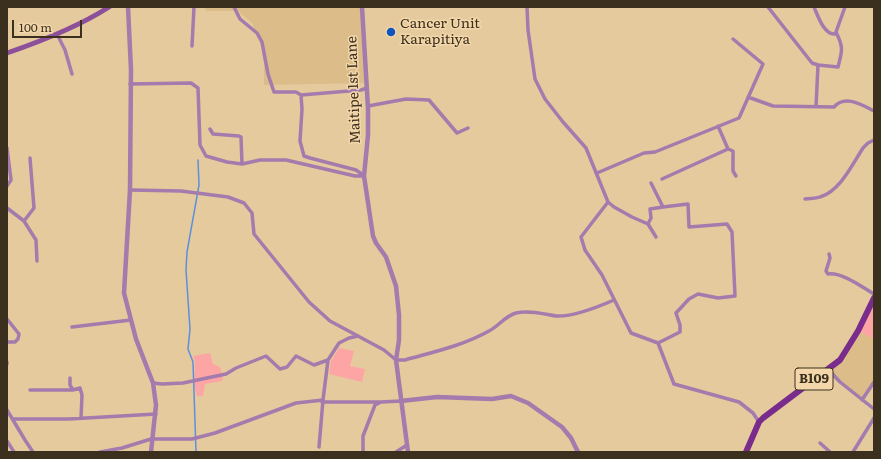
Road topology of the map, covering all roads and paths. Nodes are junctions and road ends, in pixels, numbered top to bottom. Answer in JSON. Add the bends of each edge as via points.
{"nodes":[{"id":1,"x":109,"y":7,"type":"edge"},
{"id":2,"x":128,"y":7,"type":"edge"},
{"id":3,"x":194,"y":7,"type":"edge"},
{"id":4,"x":234,"y":7,"type":"edge"},
{"id":5,"x":362,"y":7,"type":"edge"},
{"id":6,"x":527,"y":7,"type":"edge"},
{"id":7,"x":768,"y":7,"type":"edge"},
{"id":8,"x":814,"y":7,"type":"edge"},
{"id":9,"x":845,"y":7,"type":"edge"},
{"id":10,"x":836,"y":32,"type":"junction"},
{"id":11,"x":56,"y":34,"type":"junction"},
{"id":12,"x":733,"y":39,"type":"dead end"},
{"id":13,"x":192,"y":46,"type":"dead end"},
{"id":14,"x":7,"y":53,"type":"edge"},
{"id":15,"x":818,"y":65,"type":"junction"},
{"id":16,"x":72,"y":74,"type":"dead end"},
{"id":17,"x":130,"y":84,"type":"junction"},
{"id":18,"x":367,"y":88,"type":"junction"},
{"id":19,"x":301,"y":95,"type":"junction"},
{"id":20,"x":748,"y":97,"type":"junction"},
{"id":21,"x":368,"y":106,"type":"junction"},
{"id":22,"x":816,"y":107,"type":"junction"},
{"id":23,"x":874,"y":110,"type":"edge"},
{"id":24,"x":718,"y":126,"type":"junction"},
{"id":25,"x":468,"y":128,"type":"dead end"},
{"id":26,"x":210,"y":129,"type":"dead end"},
{"id":27,"x":874,"y":140,"type":"edge"},
{"id":28,"x":7,"y":148,"type":"edge"},
{"id":29,"x":728,"y":149,"type":"junction"},
{"id":30,"x":30,"y":158,"type":"dead end"},
{"id":31,"x":630,"y":161,"type":"dead end"},
{"id":32,"x":242,"y":164,"type":"junction"},
{"id":33,"x":597,"y":174,"type":"junction"},
{"id":34,"x":364,"y":176,"type":"junction"},
{"id":35,"x":736,"y":176,"type":"dead end"},
{"id":36,"x":662,"y":179,"type":"dead end"},
{"id":37,"x":652,"y":183,"type":"dead end"},
{"id":38,"x":7,"y":186,"type":"edge"},
{"id":39,"x":130,"y":190,"type":"junction"},
{"id":40,"x":805,"y":199,"type":"dead end"},
{"id":41,"x":608,"y":202,"type":"junction"},
{"id":42,"x":663,"y":207,"type":"junction"},
{"id":43,"x":7,"y":208,"type":"edge"},
{"id":44,"x":24,"y":221,"type":"junction"},
{"id":45,"x":648,"y":224,"type":"junction"},
{"id":46,"x":656,"y":237,"type":"dead end"},
{"id":47,"x":829,"y":254,"type":"dead end"},
{"id":48,"x":37,"y":261,"type":"dead end"},
{"id":49,"x":874,"y":294,"type":"edge"},
{"id":50,"x":874,"y":298,"type":"edge"},
{"id":51,"x":614,"y":300,"type":"junction"},
{"id":52,"x":7,"y":319,"type":"edge"},
{"id":53,"x":131,"y":320,"type":"junction"},
{"id":54,"x":72,"y":327,"type":"dead end"},
{"id":55,"x":358,"y":336,"type":"junction"},
{"id":56,"x":7,"y":342,"type":"edge"},
{"id":57,"x":658,"y":343,"type":"junction"},
{"id":58,"x":328,"y":360,"type":"junction"},
{"id":59,"x":396,"y":360,"type":"junction"},
{"id":60,"x":828,"y":369,"type":"junction"},
{"id":61,"x":70,"y":378,"type":"dead end"},
{"id":62,"x":874,"y":382,"type":"edge"},
{"id":63,"x":153,"y":383,"type":"junction"},
{"id":64,"x":30,"y":390,"type":"dead end"},
{"id":65,"x":73,"y":390,"type":"junction"},
{"id":66,"x":862,"y":400,"type":"junction"},
{"id":67,"x":322,"y":401,"type":"junction"},
{"id":68,"x":401,"y":401,"type":"junction"},
{"id":69,"x":381,"y":402,"type":"junction"},
{"id":70,"x":874,"y":409,"type":"edge"},
{"id":71,"x":7,"y":410,"type":"edge"},
{"id":72,"x":156,"y":414,"type":"junction"},
{"id":73,"x":81,"y":418,"type":"junction"},
{"id":74,"x":874,"y":418,"type":"edge"},
{"id":75,"x":13,"y":419,"type":"junction"},
{"id":76,"x":759,"y":422,"type":"junction"},
{"id":77,"x":152,"y":439,"type":"junction"},
{"id":78,"x":7,"y":441,"type":"edge"},
{"id":79,"x":820,"y":443,"type":"dead end"},
{"id":80,"x":407,"y":446,"type":"junction"},
{"id":81,"x":320,"y":447,"type":"dead end"},
{"id":82,"x":14,"y":452,"type":"edge"},
{"id":83,"x":33,"y":452,"type":"edge"},
{"id":84,"x":100,"y":452,"type":"edge"},
{"id":85,"x":151,"y":452,"type":"edge"},
{"id":86,"x":363,"y":452,"type":"edge"},
{"id":87,"x":396,"y":452,"type":"edge"},
{"id":88,"x":408,"y":452,"type":"edge"},
{"id":89,"x":578,"y":452,"type":"edge"},
{"id":90,"x":746,"y":452,"type":"edge"},
{"id":91,"x":830,"y":452,"type":"edge"},
{"id":92,"x":852,"y":452,"type":"edge"}],
"edges":[{"from":1,"to":11,"type":"main road"},
{"from":2,"to":17,"type":"street"},
{"from":3,"to":13,"type":"street"},
{"from":4,"to":19,"type":"street","via":[[240,19],[257,33],[262,42],[274,92],[296,92]]},
{"from":5,"to":18,"type":"street","name":"Maitipe 1st Lane"},
{"from":6,"to":33,"type":"street","via":[[535,79],[545,98],[586,148]]},
{"from":7,"to":15,"type":"street","via":[[812,63]]},
{"from":8,"to":10,"type":"street","via":[[827,32]]},
{"from":9,"to":10,"type":"street"},
{"from":10,"to":15,"type":"street","via":[[842,44],[838,67]]},
{"from":11,"to":14,"type":"main road"},
{"from":11,"to":16,"type":"street","via":[[65,50]]},
{"from":12,"to":20,"type":"street","via":[[763,64]]},
{"from":15,"to":22,"type":"street"},
{"from":17,"to":32,"type":"street","via":[[192,83],[198,88],[200,145],[206,156]]},
{"from":17,"to":39,"type":"street"},
{"from":18,"to":19,"type":"street"},
{"from":18,"to":21,"type":"street","name":"Maitipe 1st Lane"},
{"from":19,"to":34,"type":"street","via":[[300,141],[304,156],[356,170]]},
{"from":20,"to":22,"type":"street","via":[[773,106]]},
{"from":20,"to":24,"type":"street","via":[[738,118]]},
{"from":21,"to":25,"type":"street","via":[[406,99],[429,100],[457,133]]},
{"from":21,"to":34,"type":"street","name":"Maitipe 1st Lane"},
{"from":22,"to":23,"type":"street","via":[[834,107],[842,101],[863,104]]},
{"from":24,"to":29,"type":"street"},
{"from":24,"to":33,"type":"street","via":[[655,152],[644,153]]},
{"from":26,"to":32,"type":"street","via":[[213,134],[241,137]]},
{"from":27,"to":40,"type":"street","via":[[863,148],[837,187],[828,194]]},
{"from":28,"to":38,"type":"street","via":[[11,180]]},
{"from":29,"to":35,"type":"street","via":[[733,151],[733,170]]},
{"from":29,"to":36,"type":"street"},
{"from":30,"to":44,"type":"street","via":[[34,208]]},
{"from":31,"to":33,"type":"street"},
{"from":32,"to":34,"type":"street","via":[[260,160],[286,160]]},
{"from":33,"to":41,"type":"street"},
{"from":34,"to":59,"type":"street","name":"Maitipe 1st Lane","via":[[376,243],[386,256],[396,286],[399,315]]},
{"from":37,"to":42,"type":"street"},
{"from":39,"to":53,"type":"street","via":[[124,293]]},
{"from":39,"to":55,"type":"street","via":[[181,191],[228,197],[244,204],[252,213],[254,234],[309,302],[330,321]]},
{"from":41,"to":45,"type":"street"},
{"from":41,"to":51,"type":"street","via":[[581,237],[585,250],[602,275]]},
{"from":42,"to":45,"type":"street","via":[[650,209],[651,218]]},
{"from":42,"to":57,"type":"street","via":[[688,204],[689,227],[727,224],[732,232],[735,296],[718,298],[698,294],[676,313],[680,332]]},
{"from":43,"to":44,"type":"street"},
{"from":44,"to":48,"type":"street","via":[[36,240]]},
{"from":45,"to":46,"type":"street"},
{"from":47,"to":49,"type":"street","via":[[826,272],[828,274],[841,276]]},
{"from":50,"to":60,"type":"main road","number":"B109","via":[[848,350]]},
{"from":51,"to":57,"type":"street","via":[[631,333]]},
{"from":51,"to":59,"type":"street","via":[[569,315],[519,312],[510,315],[490,331],[455,347]]},
{"from":52,"to":56,"type":"street","via":[[19,334],[18,340]]},
{"from":53,"to":54,"type":"street"},
{"from":53,"to":63,"type":"street"},
{"from":55,"to":58,"type":"street","via":[[339,343]]},
{"from":55,"to":59,"type":"street","via":[[384,350]]},
{"from":57,"to":76,"type":"street","via":[[674,384],[739,402],[753,412]]},
{"from":58,"to":63,"type":"street","via":[[314,365],[296,356],[287,367],[280,369],[266,356],[226,374],[182,383]]},
{"from":58,"to":67,"type":"street"},
{"from":59,"to":68,"type":"street","name":"Maitipe 1st Lane"},
{"from":60,"to":66,"type":"street"},
{"from":60,"to":76,"type":"main road","number":"B109"},
{"from":61,"to":65,"type":"street"},
{"from":62,"to":66,"type":"street"},
{"from":63,"to":72,"type":"street"},
{"from":64,"to":65,"type":"street"},
{"from":65,"to":73,"type":"street","via":[[80,388],[82,395]]},
{"from":66,"to":70,"type":"street"},
{"from":67,"to":69,"type":"street"},
{"from":67,"to":77,"type":"street","via":[[296,403],[192,439]]},
{"from":67,"to":81,"type":"street"},
{"from":68,"to":69,"type":"street"},
{"from":68,"to":80,"type":"street","name":"Maitipe 1st Lane"},
{"from":68,"to":89,"type":"street","via":[[437,397],[492,399],[512,396],[528,403],[562,427],[572,438]]},
{"from":69,"to":86,"type":"street","via":[[375,405],[363,436]]},
{"from":71,"to":75,"type":"street"},
{"from":72,"to":73,"type":"street"},
{"from":72,"to":77,"type":"street"},
{"from":73,"to":75,"type":"street"},
{"from":74,"to":92,"type":"street"},
{"from":75,"to":83,"type":"street"},
{"from":76,"to":90,"type":"main road","number":"B109"},
{"from":77,"to":84,"type":"street"},
{"from":77,"to":85,"type":"street"},
{"from":78,"to":82,"type":"street"},
{"from":79,"to":91,"type":"street"},
{"from":80,"to":87,"type":"street"},
{"from":80,"to":88,"type":"street","name":"Maitipe 1st Lane"}]}
